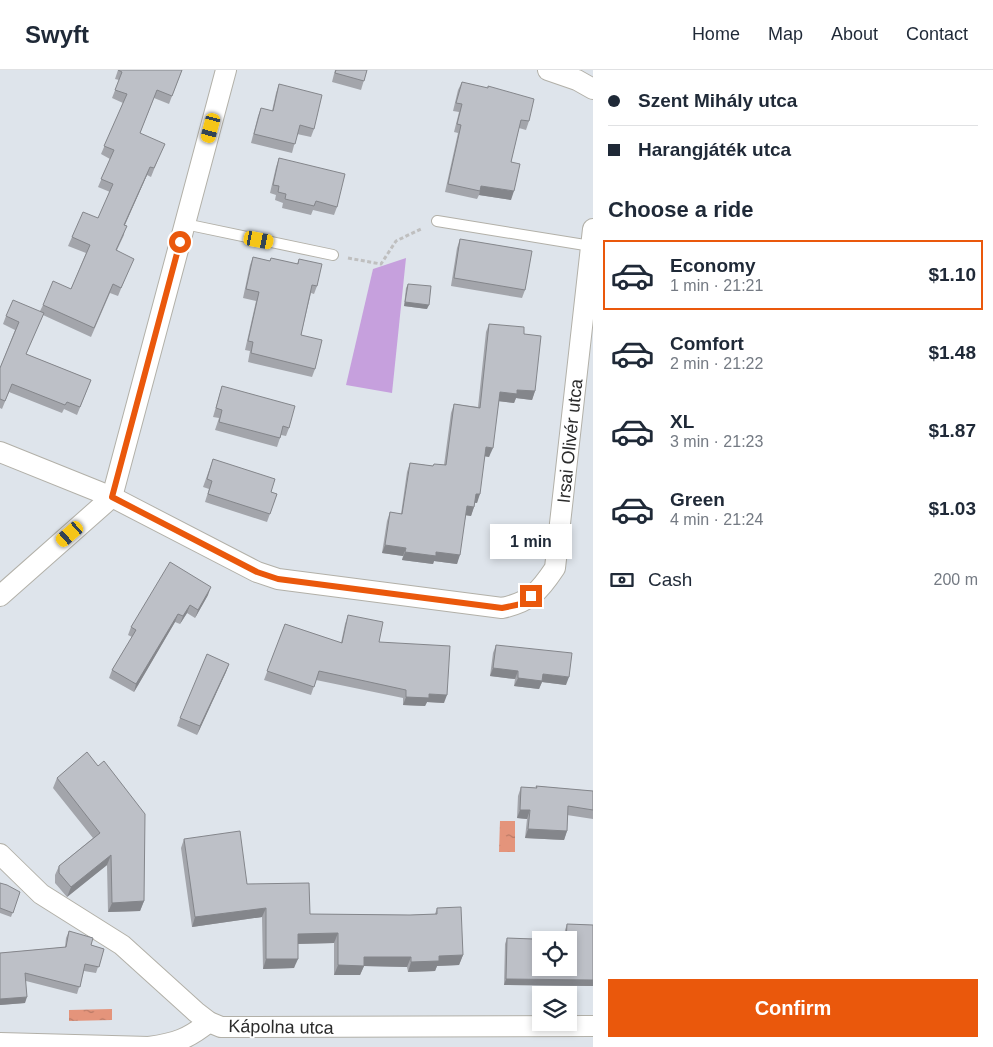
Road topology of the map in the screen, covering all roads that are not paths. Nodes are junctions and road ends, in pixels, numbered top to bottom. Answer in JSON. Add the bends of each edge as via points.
{"nodes":[{"id":1,"x":226,"y":70,"type":"edge"},
{"id":2,"x":548,"y":70,"type":"edge"},
{"id":3,"x":593,"y":90,"type":"edge"},
{"id":4,"x":437,"y":221,"type":"road end"},
{"id":5,"x":185,"y":224,"type":"junction"},
{"id":6,"x":592,"y":240,"type":"edge"},
{"id":7,"x":333,"y":255,"type":"road end"},
{"id":8,"x":0,"y":452,"type":"edge"},
{"id":9,"x":112,"y":497,"type":"junction"},
{"id":10,"x":0,"y":596,"type":"edge"},
{"id":11,"x":0,"y":854,"type":"edge"},
{"id":12,"x":210,"y":1022,"type":"junction"},
{"id":13,"x":593,"y":1026,"type":"edge"},
{"id":14,"x":0,"y":1043,"type":"edge"}],
"edges":[{"from":1,"to":5,"type":"street"},
{"from":2,"to":3,"type":"street","via":[[577,80]]},
{"from":4,"to":6,"type":"lane"},
{"from":5,"to":7,"type":"lane"},
{"from":5,"to":9,"type":"street"},
{"from":6,"to":9,"type":"street","name":"Irsai Olivér utca","via":[[555,568],[541,589],[521,604],[502,608],[278,579],[257,572]]},
{"from":8,"to":9,"type":"street","name":"Irsai Olivér utca"},
{"from":9,"to":10,"type":"street"},
{"from":11,"to":12,"type":"street","name":"Kápolna utca","via":[[41,894],[122,945]]},
{"from":12,"to":13,"type":"street","name":"Kápolna utca","via":[[236,1029]]},
{"from":12,"to":14,"type":"street","via":[[191,1037],[149,1047]]}]}
